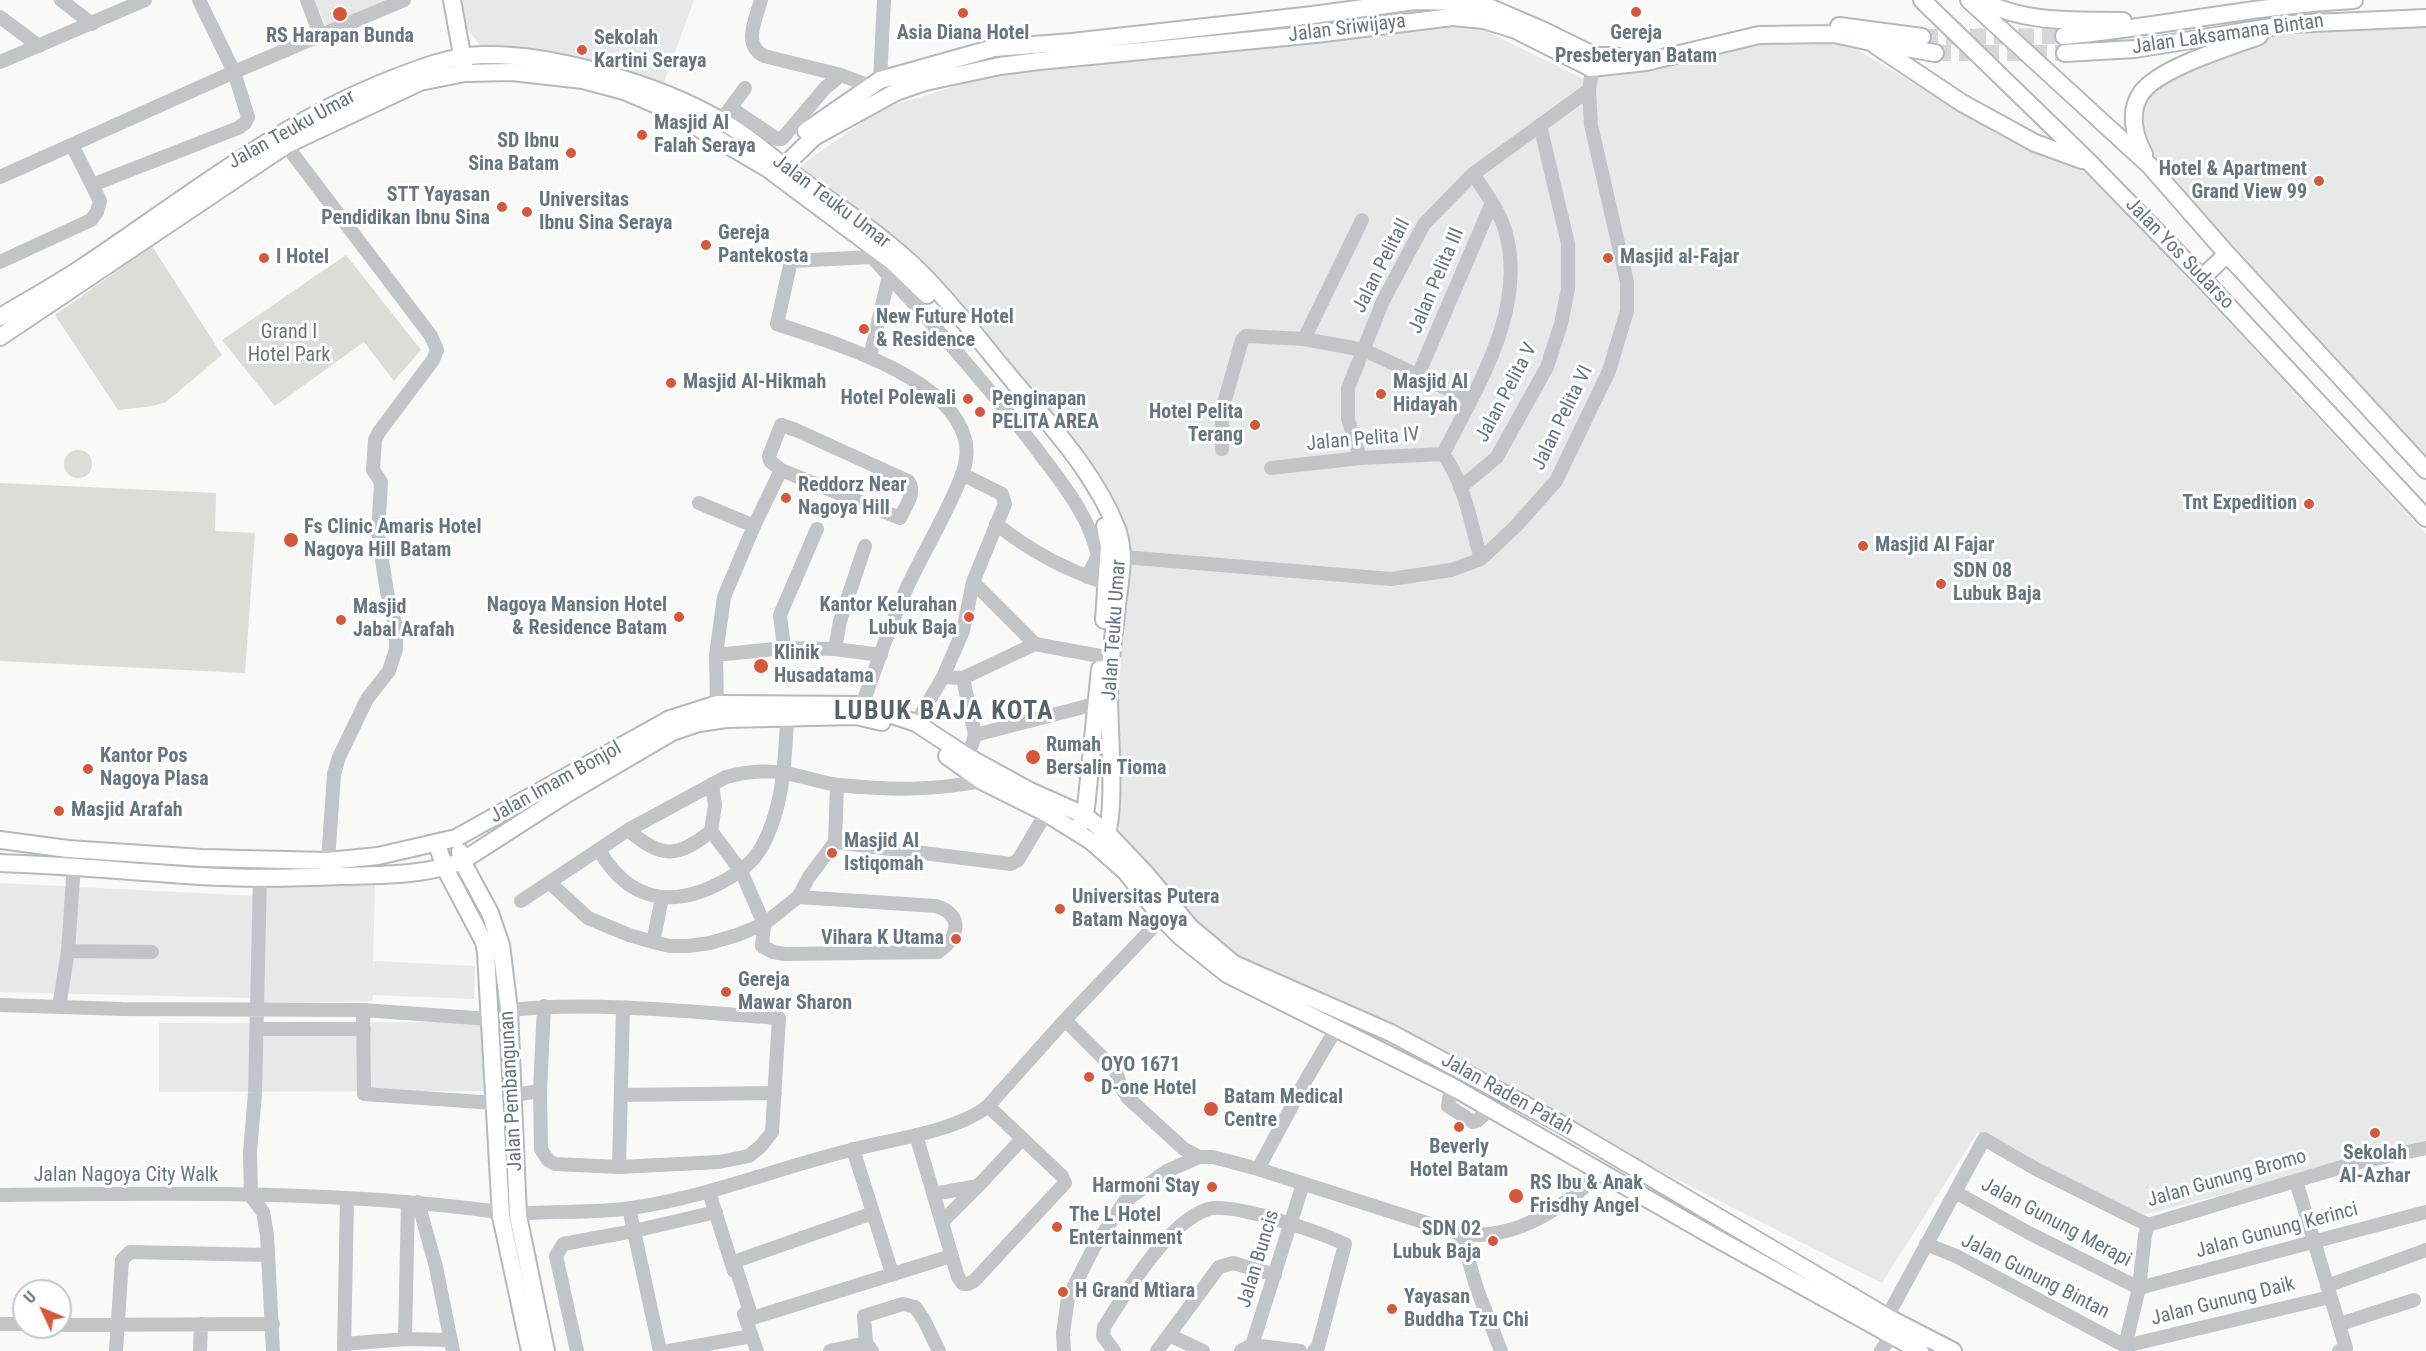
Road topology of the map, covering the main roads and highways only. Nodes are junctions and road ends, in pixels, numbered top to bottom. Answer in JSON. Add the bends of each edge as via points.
{"nodes":[{"id":1,"x":452,"y":0,"type":"edge"},
{"id":2,"x":1922,"y":0,"type":"edge"},
{"id":3,"x":1969,"y":0,"type":"edge"},
{"id":4,"x":1981,"y":0,"type":"edge"},
{"id":5,"x":2354,"y":0,"type":"edge"},
{"id":6,"x":2331,"y":1,"type":"edge"},
{"id":7,"x":2426,"y":18,"type":"edge"},
{"id":8,"x":1254,"y":20,"type":"junction"},
{"id":9,"x":2331,"y":21,"type":"junction"},
{"id":10,"x":2179,"y":22,"type":"junction"},
{"id":11,"x":2290,"y":24,"type":"junction"},
{"id":12,"x":2064,"y":36,"type":"tunnel mouth"},
{"id":13,"x":1922,"y":38,"type":"tunnel mouth"},
{"id":14,"x":1256,"y":40,"type":"junction"},
{"id":15,"x":1871,"y":42,"type":"junction"},
{"id":16,"x":1038,"y":52,"type":"junction"},
{"id":17,"x":1935,"y":53,"type":"tunnel mouth"},
{"id":18,"x":2065,"y":53,"type":"tunnel mouth"},
{"id":19,"x":1593,"y":62,"type":"junction"},
{"id":20,"x":464,"y":65,"type":"junction"},
{"id":21,"x":2089,"y":162,"type":"junction"},
{"id":22,"x":2150,"y":165,"type":"junction"},
{"id":23,"x":774,"y":167,"type":"junction"},
{"id":24,"x":2227,"y":254,"type":"junction"},
{"id":25,"x":2202,"y":278,"type":"junction"},
{"id":26,"x":0,"y":317,"type":"edge"},
{"id":27,"x":0,"y":337,"type":"edge"},
{"id":28,"x":2426,"y":470,"type":"edge"},
{"id":29,"x":2426,"y":518,"type":"edge"},
{"id":30,"x":1084,"y":815,"type":"junction"},
{"id":31,"x":1077,"y":831,"type":"junction"},
{"id":32,"x":456,"y":838,"type":"junction"},
{"id":33,"x":0,"y":840,"type":"edge"},
{"id":34,"x":1104,"y":841,"type":"junction"},
{"id":35,"x":437,"y":844,"type":"junction"},
{"id":36,"x":202,"y":858,"type":"junction"},
{"id":37,"x":462,"y":861,"type":"junction"},
{"id":38,"x":0,"y":863,"type":"edge"},
{"id":39,"x":445,"y":868,"type":"junction"},
{"id":40,"x":201,"y":876,"type":"junction"},
{"id":41,"x":1558,"y":1123,"type":"junction"},
{"id":42,"x":1548,"y":1142,"type":"junction"},
{"id":43,"x":510,"y":1216,"type":"junction"},
{"id":44,"x":531,"y":1319,"type":"junction"},
{"id":45,"x":530,"y":1351,"type":"edge"},
{"id":46,"x":546,"y":1351,"type":"edge"},
{"id":47,"x":1920,"y":1351,"type":"edge"},
{"id":48,"x":1953,"y":1351,"type":"edge"}],
"edges":[{"from":1,"to":20,"type":"main road"},
{"from":2,"to":21,"type":"main road","name":"Jalan Yos Sudarso"},
{"from":3,"to":22,"type":"main road","name":"Jalan Yos Sudarso"},
{"from":4,"to":10,"type":"main road","via":[[2009,13],[2054,20]]},
{"from":5,"to":6,"type":"main road","name":"Jalan Laksamana Bintan"},
{"from":6,"to":9,"type":"main road"},
{"from":6,"to":10,"type":"main road","name":"Jalan Laksamana Bintan","via":[[2286,4]]},
{"from":7,"to":9,"type":"main road","name":"Jalan Laksamana Bintan"},
{"from":8,"to":14,"type":"main road"},
{"from":8,"to":16,"type":"main road","name":"Jalan Sriwijaya"},
{"from":8,"to":19,"type":"main road","name":"Jalan Sriwijaya","via":[[1415,1],[1466,2],[1540,28]]},
{"from":9,"to":11,"type":"main road","name":"Jalan Laksamana Bintan"},
{"from":10,"to":12,"type":"main road","name":"Jalan Laksamana Bintan"},
{"from":11,"to":18,"type":"main road","name":"Jalan Laksamana Bintan","via":[[2135,49]]},
{"from":11,"to":22,"type":"main road","via":[[2164,74],[2146,87],[2136,103],[2134,135]]},
{"from":13,"to":19,"type":"main road","name":"Jalan Sriwijaya","via":[[1829,24],[1747,27],[1648,54]]},
{"from":14,"to":16,"type":"main road","name":"Jalan Sriwijaya"},
{"from":14,"to":19,"type":"main road","name":"Jalan Sriwijaya","via":[[1467,17],[1516,30]]},
{"from":15,"to":17,"type":"main road"},
{"from":15,"to":19,"type":"main road","via":[[1834,34],[1759,35],[1646,62]]},
{"from":15,"to":21,"type":"main road","via":[[1962,103],[2035,143]]},
{"from":16,"to":23,"type":"main road","name":"Jalan Sriwijaya","via":[[1000,66],[896,92],[814,137]]},
{"from":16,"to":23,"type":"main road","name":"Jalan Sriwijaya","via":[[994,48],[875,83],[809,129]]},
{"from":20,"to":23,"type":"main road","name":"Jalan Teuku Umar","via":[[583,80],[624,91]]},
{"from":20,"to":23,"type":"main road","name":"Jalan Teuku Umar","via":[[484,55],[541,58],[578,66],[726,114]]},
{"from":20,"to":26,"type":"main road","name":"Jalan Teuku Umar","via":[[418,69],[315,113],[231,164],[79,270]]},
{"from":20,"to":27,"type":"main road","name":"Jalan Teuku Umar","via":[[286,145]]},
{"from":21,"to":25,"type":"main road","name":"Jalan Yos Sudarso"},
{"from":22,"to":24,"type":"main road","name":"Jalan Yos Sudarso"},
{"from":23,"to":30,"type":"main road","name":"Jalan Teuku Umar","via":[[875,255],[893,261],[944,311],[1058,449],[1101,514],[1109,546],[1108,584]]},
{"from":23,"to":34,"type":"main road","name":"Jalan Teuku Umar","via":[[860,222],[918,270],[1063,440],[1091,478],[1118,532],[1123,557],[1108,680],[1111,807]]},
{"from":24,"to":25,"type":"main road"},
{"from":24,"to":28,"type":"main road","name":"Jalan Yos Sudarso"},
{"from":25,"to":29,"type":"main road","name":"Jalan Yos Sudarso"},
{"from":30,"to":31,"type":"main road","name":"Jalan Teuku Umar"},
{"from":30,"to":32,"type":"main road","name":"Jalan Imam Bonjol","via":[[1030,791],[916,723],[862,705],[717,704],[670,719]]},
{"from":30,"to":34,"type":"main road","name":"Jalan Raden Patah"},
{"from":31,"to":34,"type":"main road","name":"Jalan Raden Patah"},
{"from":31,"to":37,"type":"main road","name":"Jalan Imam Bonjol","via":[[982,781],[908,730],[874,719],[726,719],[672,732]]},
{"from":32,"to":35,"type":"main road","name":"Jalan Imam Bonjol"},
{"from":32,"to":37,"type":"main road","name":"Jalan Pembangunan"},
{"from":33,"to":36,"type":"main road","name":"Jalan Imam Bonjol"},
{"from":34,"to":41,"type":"main road","name":"Jalan Raden Patah","via":[[1146,874],[1190,927],[1234,964],[1391,1033]]},
{"from":34,"to":42,"type":"main road","name":"Jalan Raden Patah","via":[[1162,918],[1212,964],[1451,1086]]},
{"from":35,"to":36,"type":"main road","name":"Jalan Imam Bonjol","via":[[328,861]]},
{"from":35,"to":39,"type":"main road","name":"Jalan Pembangunan"},
{"from":36,"to":40,"type":"main road"},
{"from":37,"to":39,"type":"main road","name":"Jalan Imam Bonjol"},
{"from":37,"to":43,"type":"main road","name":"Jalan Pembangunan","via":[[490,913],[501,945],[513,1095]]},
{"from":38,"to":40,"type":"main road","name":"Jalan Imam Bonjol"},
{"from":39,"to":40,"type":"main road","name":"Jalan Imam Bonjol","via":[[377,875]]},
{"from":39,"to":43,"type":"main road","name":"Jalan Pembangunan","via":[[484,942],[495,1102]]},
{"from":41,"to":42,"type":"main road"},
{"from":41,"to":48,"type":"main road","name":"Jalan Raden Patah","via":[[1887,1317]]},
{"from":42,"to":47,"type":"main road","name":"Jalan Raden Patah"},
{"from":43,"to":44,"type":"main road","name":"Jalan Pembangunan"},
{"from":44,"to":45,"type":"main road","name":"Jalan Pembangunan"},
{"from":44,"to":46,"type":"main road","name":"Jalan Pembangunan"}]}
